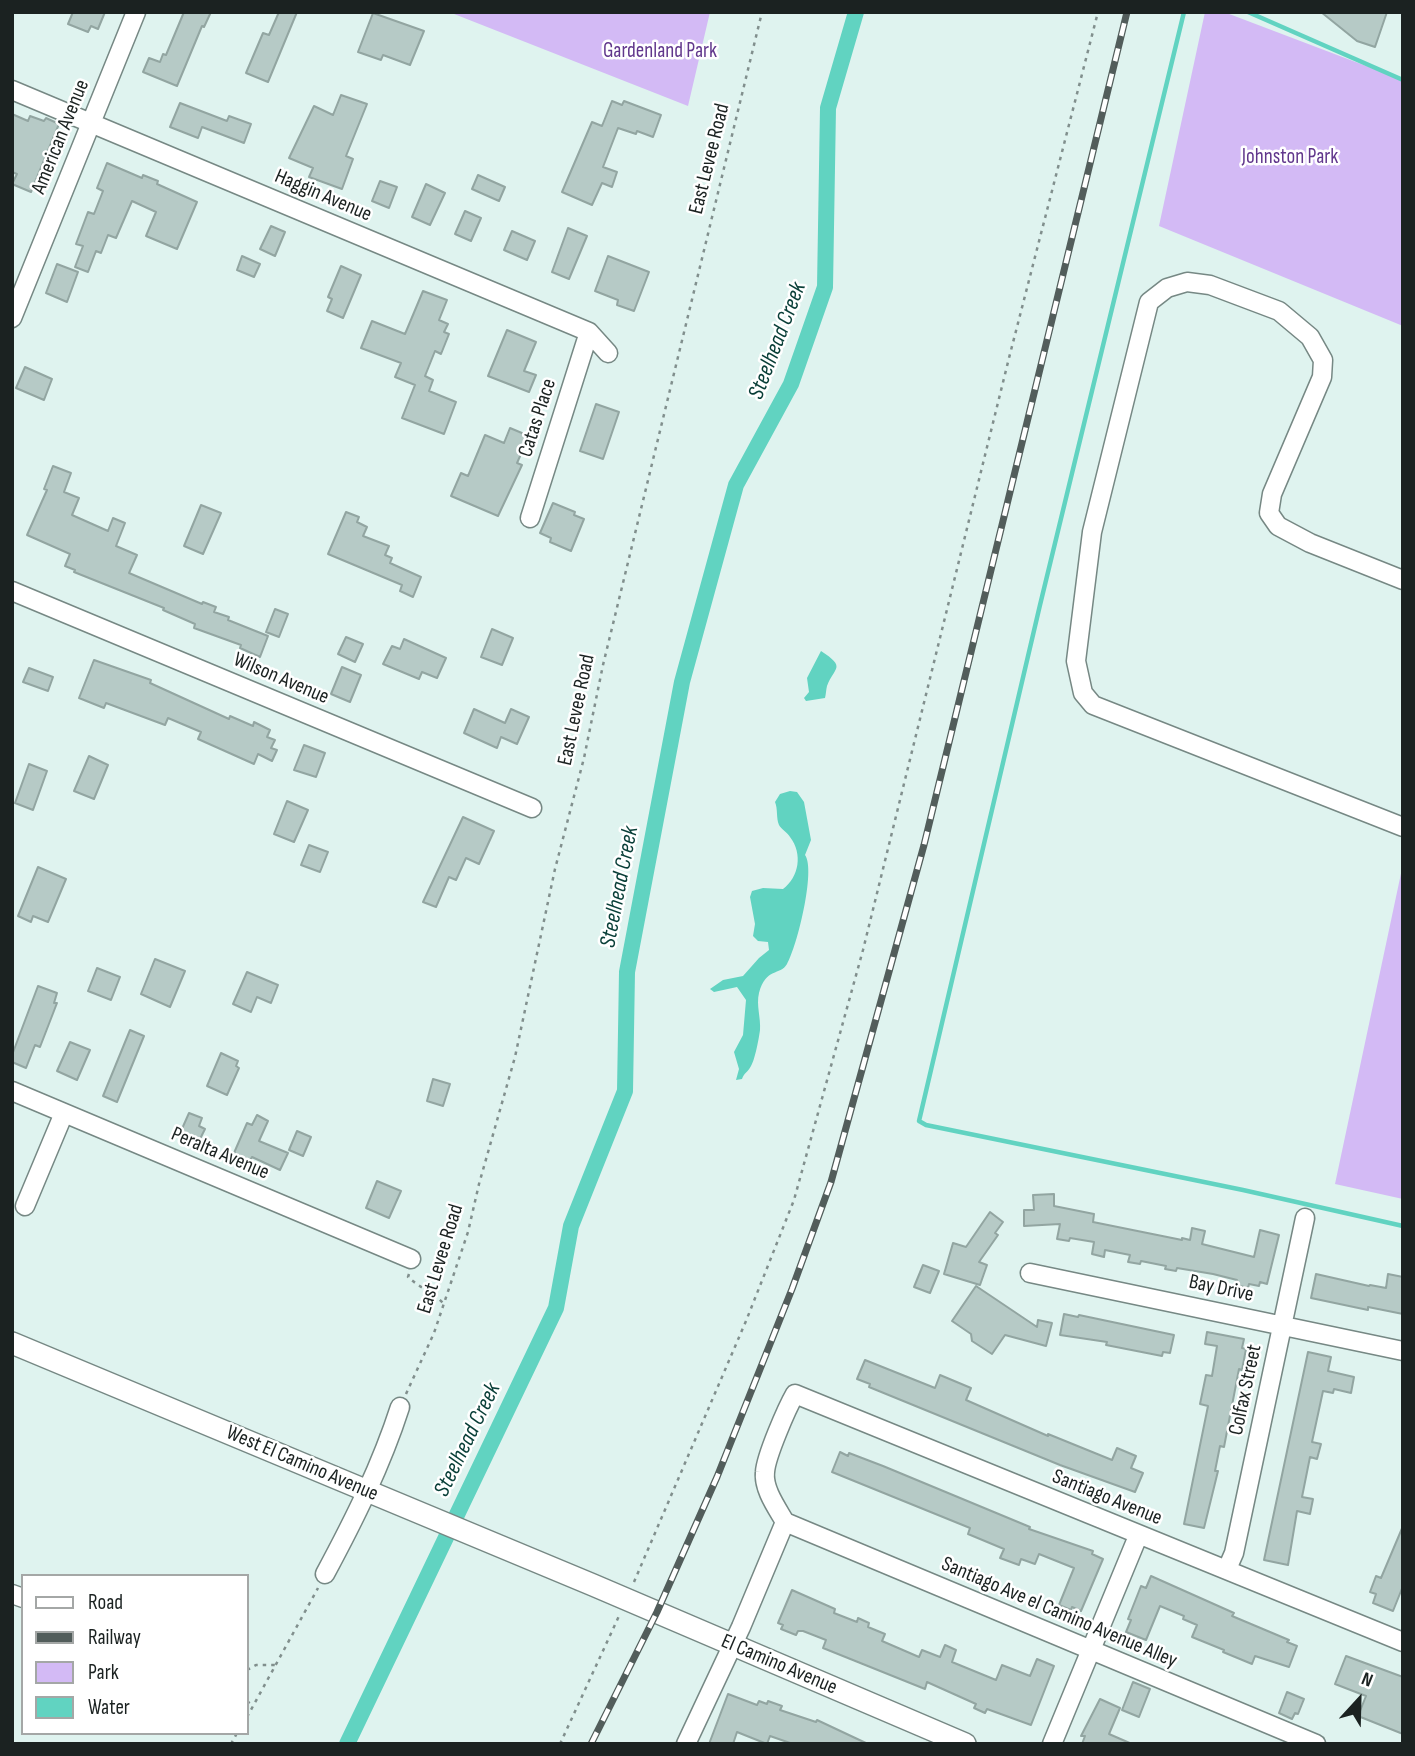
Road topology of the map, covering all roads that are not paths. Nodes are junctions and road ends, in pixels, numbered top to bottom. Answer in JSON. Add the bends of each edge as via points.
{"nodes":[{"id":1,"x":136,"y":12,"type":"edge"},
{"id":2,"x":12,"y":90,"type":"edge"},
{"id":3,"x":91,"y":123,"type":"junction"},
{"id":4,"x":12,"y":318,"type":"edge"},
{"id":5,"x":589,"y":332,"type":"junction"},
{"id":6,"x":608,"y":353,"type":"dead end"},
{"id":7,"x":530,"y":518,"type":"dead end"},
{"id":8,"x":1403,"y":580,"type":"edge"},
{"id":9,"x":12,"y":591,"type":"edge"},
{"id":10,"x":532,"y":808,"type":"dead end"},
{"id":11,"x":1403,"y":827,"type":"edge"},
{"id":12,"x":12,"y":1091,"type":"edge"},
{"id":13,"x":64,"y":1113,"type":"junction"},
{"id":14,"x":25,"y":1206,"type":"dead end"},
{"id":15,"x":1305,"y":1218,"type":"dead end"},
{"id":16,"x":411,"y":1259,"type":"road end"},
{"id":17,"x":1030,"y":1273,"type":"dead end"},
{"id":18,"x":1282,"y":1325,"type":"junction"},
{"id":19,"x":12,"y":1343,"type":"edge"},
{"id":20,"x":1403,"y":1351,"type":"edge"},
{"id":21,"x":400,"y":1407,"type":"road end"},
{"id":22,"x":368,"y":1491,"type":"junction"},
{"id":23,"x":785,"y":1522,"type":"junction"},
{"id":24,"x":1138,"y":1536,"type":"junction"},
{"id":25,"x":1227,"y":1569,"type":"junction"},
{"id":26,"x":325,"y":1574,"type":"road end"},
{"id":27,"x":593,"y":1585,"type":"joint"},
{"id":28,"x":1403,"y":1642,"type":"edge"},
{"id":29,"x":732,"y":1646,"type":"junction"},
{"id":30,"x":1091,"y":1651,"type":"junction"},
{"id":31,"x":686,"y":1744,"type":"edge"},
{"id":32,"x":965,"y":1744,"type":"edge"},
{"id":33,"x":1052,"y":1744,"type":"edge"},
{"id":34,"x":1317,"y":1744,"type":"edge"}],
"edges":[{"from":1,"to":3,"type":"street","name":"American Avenue"},
{"from":2,"to":3,"type":"street","name":"Haggin Avenue"},
{"from":3,"to":4,"type":"street","name":"American Avenue"},
{"from":3,"to":5,"type":"street","name":"Haggin Avenue"},
{"from":5,"to":6,"type":"street","name":"Haggin Avenue"},
{"from":5,"to":7,"type":"street","name":"Catas Place"},
{"from":8,"to":11,"type":"street","via":[[1310,543],[1278,526],[1269,513],[1272,494],[1322,377],[1323,360],[1310,337],[1279,311],[1210,285],[1187,282],[1167,288],[1149,302],[1092,532],[1076,661],[1083,693],[1093,705]]},
{"from":9,"to":10,"type":"street","name":"Wilson Avenue"},
{"from":12,"to":13,"type":"street","name":"Peralta Avenue"},
{"from":13,"to":14,"type":"street"},
{"from":13,"to":16,"type":"street","name":"Peralta Avenue"},
{"from":15,"to":18,"type":"street","name":"Colfax Street"},
{"from":17,"to":18,"type":"street","name":"Bay Drive"},
{"from":18,"to":20,"type":"street","name":"Bay Drive"},
{"from":18,"to":25,"type":"street","name":"Colfax Street"},
{"from":19,"to":22,"type":"main road","name":"West El Camino Avenue"},
{"from":21,"to":22,"type":"street"},
{"from":22,"to":26,"type":"street"},
{"from":22,"to":27,"type":"main road","name":"West El Camino Avenue"},
{"from":23,"to":24,"type":"street","name":"Santiago Avenue","via":[[771,1497],[765,1472],[795,1394]]},
{"from":23,"to":29,"type":"street"},
{"from":23,"to":30,"type":"street","name":"Santiago Ave el Camino Avenue Alley"},
{"from":24,"to":25,"type":"street","name":"Santiago Avenue"},
{"from":24,"to":30,"type":"street"},
{"from":25,"to":28,"type":"street","name":"Santiago Avenue"},
{"from":27,"to":29,"type":"main road","name":"El Camino Avenue"},
{"from":29,"to":31,"type":"street"},
{"from":29,"to":32,"type":"main road","name":"El Camino Avenue"},
{"from":30,"to":33,"type":"street"},
{"from":30,"to":34,"type":"street","name":"Santiago Ave el Camino Avenue Alley"}]}
